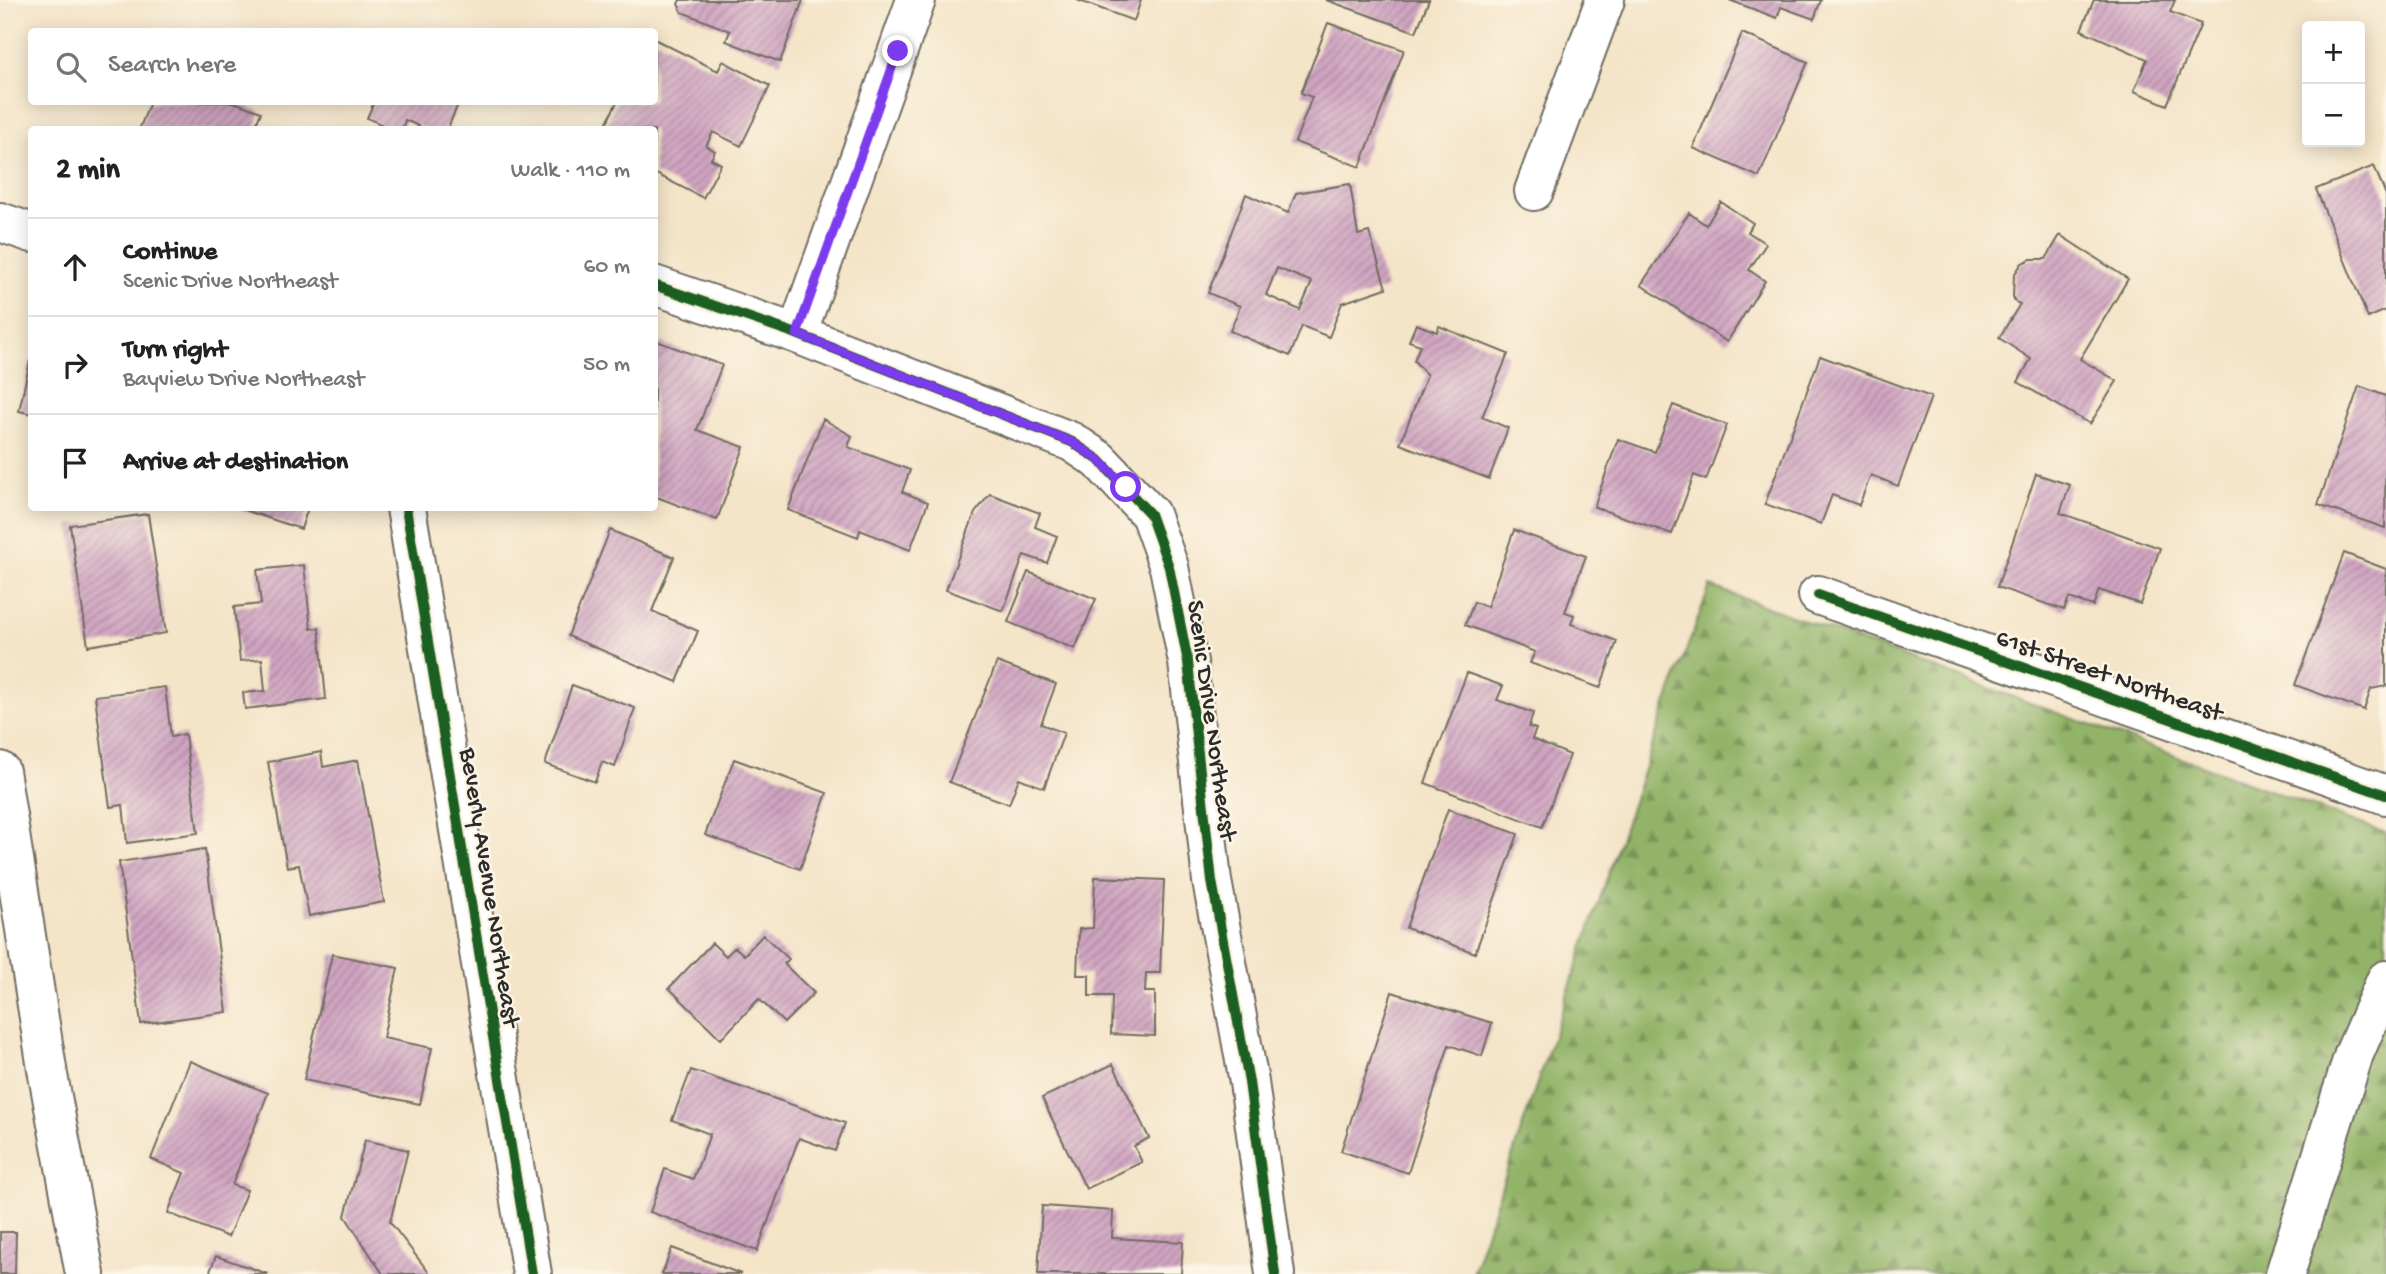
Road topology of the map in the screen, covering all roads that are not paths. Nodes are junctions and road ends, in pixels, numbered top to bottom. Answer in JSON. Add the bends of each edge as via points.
{"nodes":[{"id":1,"x":916,"y":0,"type":"edge"},
{"id":2,"x":1605,"y":0,"type":"edge"},
{"id":3,"x":1534,"y":191,"type":"dead end"},
{"id":4,"x":0,"y":222,"type":"edge"},
{"id":5,"x":28,"y":232,"type":"edge"},
{"id":6,"x":658,"y":286,"type":"edge"},
{"id":7,"x":797,"y":334,"type":"junction"},
{"id":8,"x":406,"y":511,"type":"edge"},
{"id":9,"x":1818,"y":595,"type":"dead end"},
{"id":10,"x":0,"y":771,"type":"edge"},
{"id":11,"x":2386,"y":795,"type":"edge"},
{"id":12,"x":2386,"y":980,"type":"edge"},
{"id":13,"x":85,"y":1274,"type":"edge"},
{"id":14,"x":532,"y":1274,"type":"edge"},
{"id":15,"x":1275,"y":1274,"type":"edge"},
{"id":16,"x":2285,"y":1274,"type":"edge"}],
"edges":[{"from":1,"to":7,"type":"street"},
{"from":2,"to":3,"type":"street"},
{"from":4,"to":5,"type":"street"},
{"from":6,"to":7,"type":"street","name":"Scenic Drive Northeast"},
{"from":7,"to":15,"type":"street","name":"Scenic Drive Northeast","via":[[1072,442],[1099,460],[1150,514],[1169,567],[1188,662],[1212,881],[1249,1082]]},
{"from":8,"to":14,"type":"street","name":"Beverly Avenue Northeast"},
{"from":9,"to":11,"type":"street","name":"61st Street Northeast"},
{"from":10,"to":13,"type":"street"},
{"from":12,"to":16,"type":"street","via":[[2354,1054]]}]}
